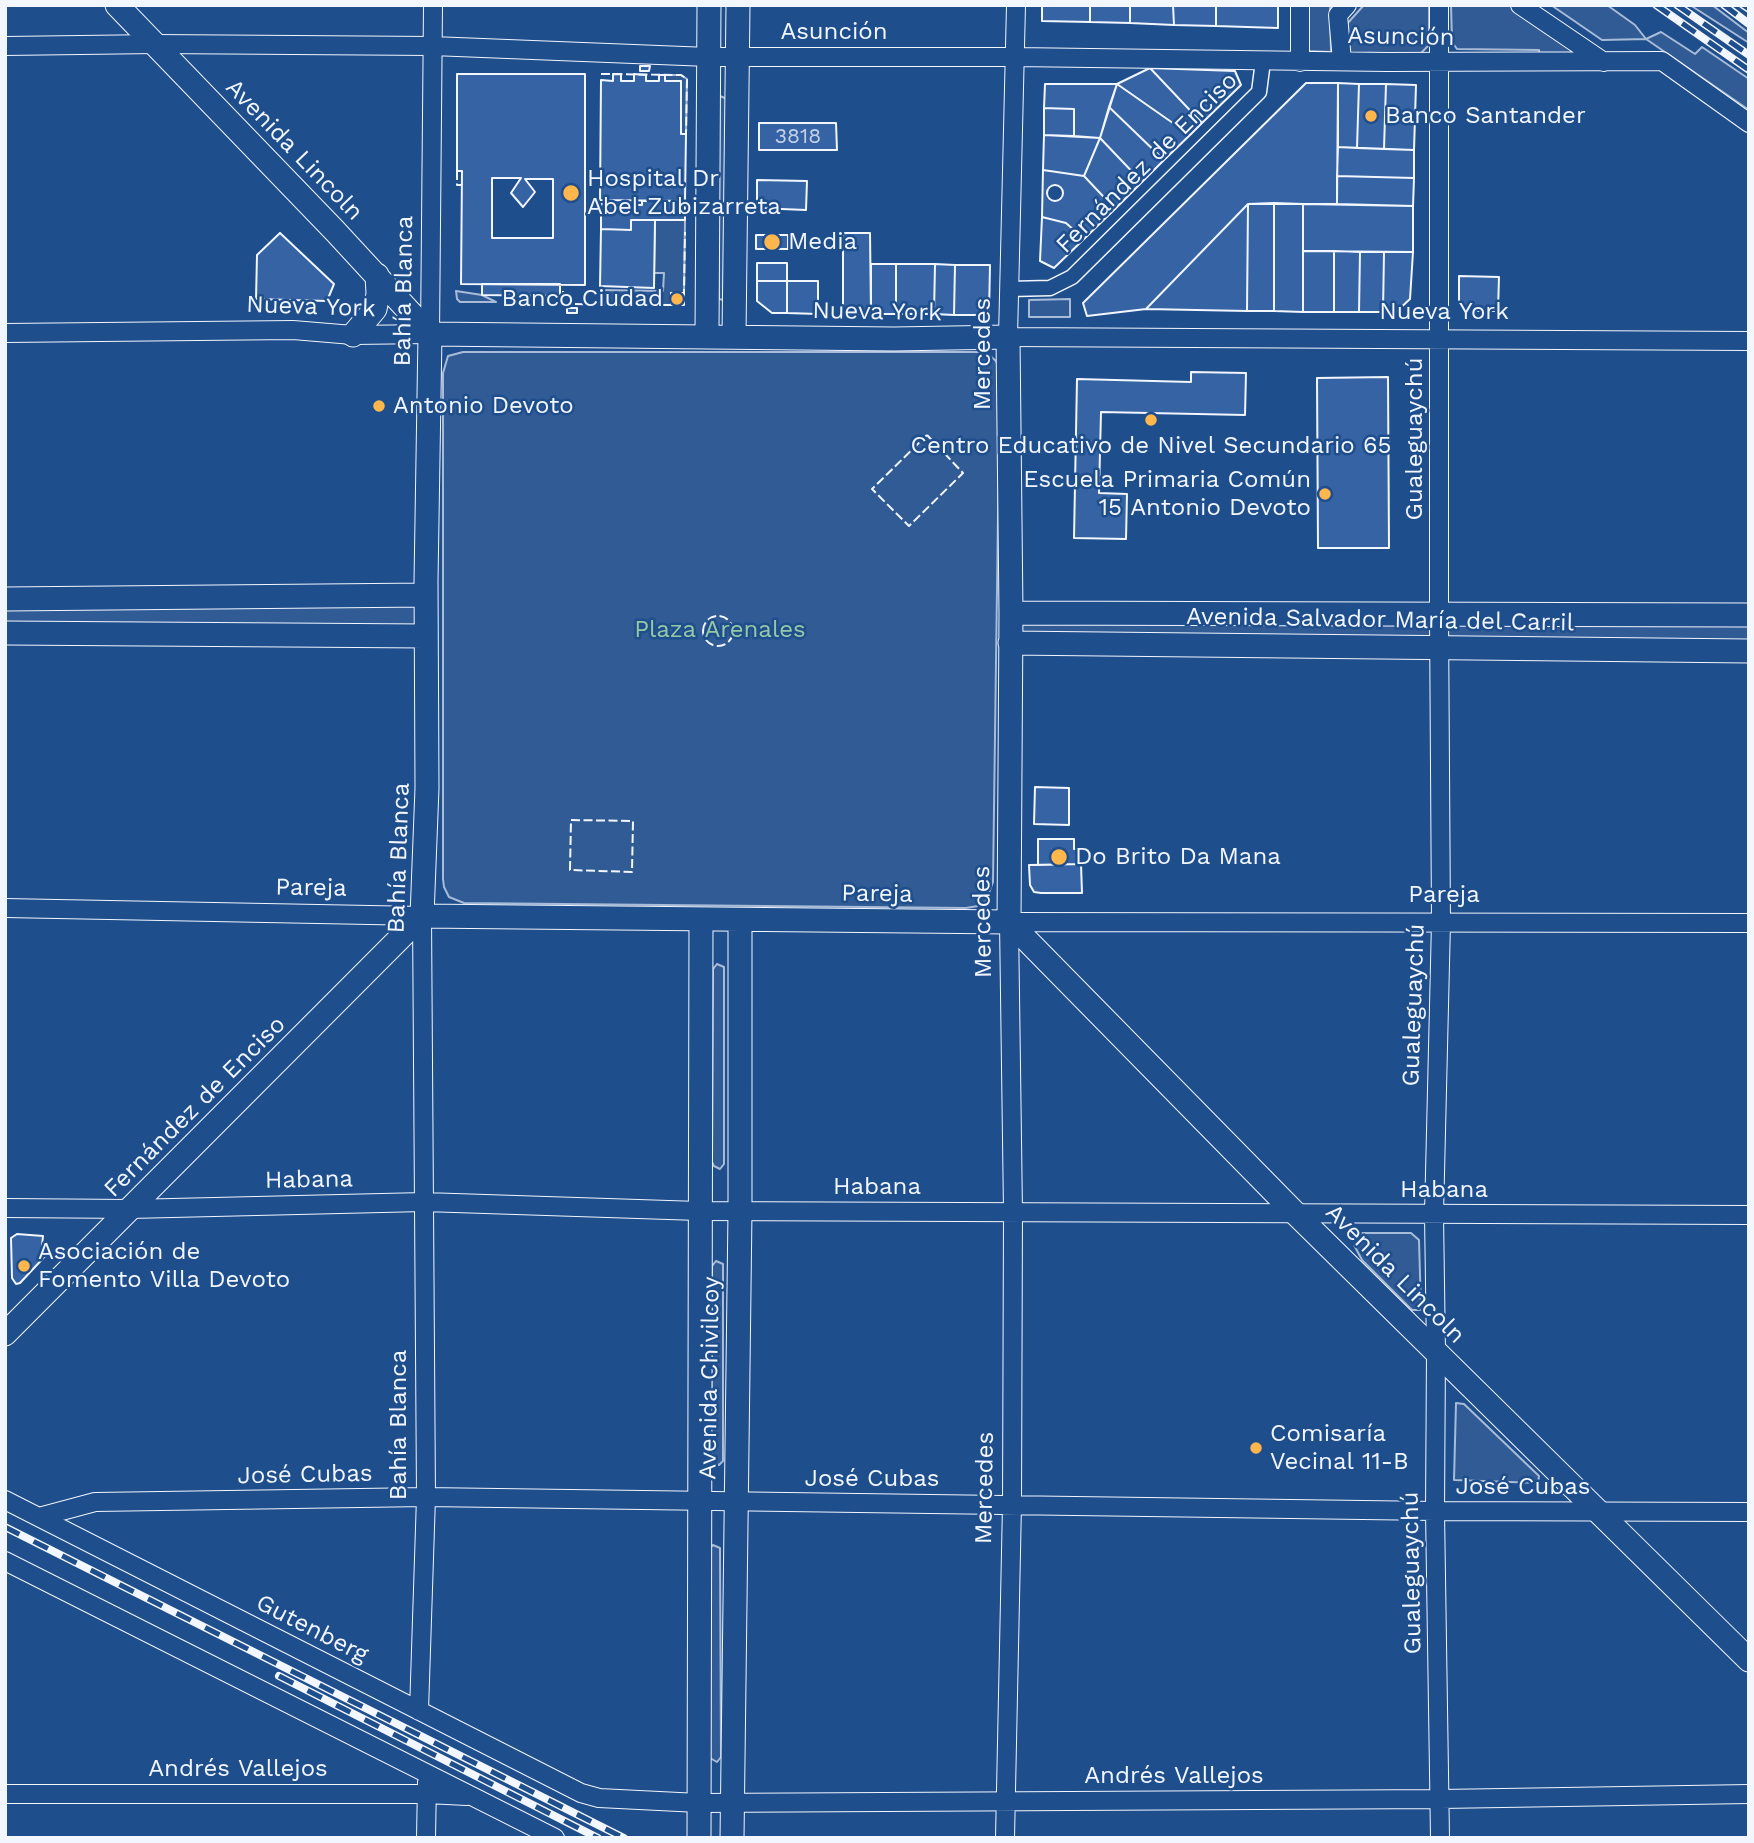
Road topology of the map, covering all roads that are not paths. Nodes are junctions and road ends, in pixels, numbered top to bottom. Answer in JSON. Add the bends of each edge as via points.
{"nodes":[{"id":1,"x":117,"y":5,"type":"edge"},
{"id":2,"x":433,"y":5,"type":"edge"},
{"id":3,"x":709,"y":5,"type":"edge"},
{"id":4,"x":738,"y":5,"type":"edge"},
{"id":5,"x":1016,"y":5,"type":"edge"},
{"id":6,"x":1300,"y":5,"type":"edge"},
{"id":7,"x":1347,"y":5,"type":"edge"},
{"id":8,"x":1439,"y":5,"type":"edge"},
{"id":9,"x":1520,"y":5,"type":"edge"},
{"id":10,"x":156,"y":44,"type":"junction"},
{"id":11,"x":5,"y":46,"type":"edge"},
{"id":12,"x":432,"y":46,"type":"junction"},
{"id":13,"x":737,"y":56,"type":"junction"},
{"id":14,"x":709,"y":57,"type":"junction"},
{"id":15,"x":1016,"y":57,"type":"junction"},
{"id":16,"x":1263,"y":61,"type":"junction"},
{"id":17,"x":1342,"y":61,"type":"junction"},
{"id":18,"x":1300,"y":62,"type":"junction"},
{"id":19,"x":1438,"y":62,"type":"junction"},
{"id":20,"x":1604,"y":62,"type":"junction"},
{"id":21,"x":1749,"y":124,"type":"edge"},
{"id":22,"x":377,"y":275,"type":"junction"},
{"id":23,"x":1009,"y":289,"type":"junction"},
{"id":24,"x":5,"y":333,"type":"edge"},
{"id":25,"x":430,"y":334,"type":"junction"},
{"id":26,"x":353,"y":335,"type":"junction"},
{"id":27,"x":707,"y":335,"type":"junction"},
{"id":28,"x":734,"y":336,"type":"junction"},
{"id":29,"x":1008,"y":337,"type":"junction"},
{"id":30,"x":1440,"y":337,"type":"junction"},
{"id":31,"x":1749,"y":341,"type":"edge"},
{"id":32,"x":426,"y":596,"type":"junction"},
{"id":33,"x":5,"y":599,"type":"edge"},
{"id":34,"x":1010,"y":613,"type":"junction"},
{"id":35,"x":1439,"y":615,"type":"junction"},
{"id":36,"x":1749,"y":615,"type":"edge"},
{"id":37,"x":5,"y":633,"type":"edge"},
{"id":38,"x":426,"y":636,"type":"junction"},
{"id":39,"x":1010,"y":643,"type":"junction"},
{"id":40,"x":1439,"y":647,"type":"junction"},
{"id":41,"x":1749,"y":651,"type":"edge"},
{"id":42,"x":5,"y":908,"type":"edge"},
{"id":43,"x":422,"y":916,"type":"junction"},
{"id":44,"x":740,"y":919,"type":"junction"},
{"id":45,"x":701,"y":920,"type":"junction"},
{"id":46,"x":1009,"y":922,"type":"junction"},
{"id":47,"x":1441,"y":922,"type":"junction"},
{"id":48,"x":1749,"y":923,"type":"edge"},
{"id":49,"x":424,"y":1202,"type":"junction"},
{"id":50,"x":5,"y":1208,"type":"edge"},
{"id":51,"x":130,"y":1209,"type":"junction"},
{"id":52,"x":699,"y":1211,"type":"junction"},
{"id":53,"x":740,"y":1211,"type":"junction"},
{"id":54,"x":1013,"y":1212,"type":"junction"},
{"id":55,"x":1297,"y":1215,"type":"junction"},
{"id":56,"x":1434,"y":1215,"type":"junction"},
{"id":57,"x":1749,"y":1215,"type":"edge"},
{"id":58,"x":5,"y":1334,"type":"edge"},
{"id":59,"x":1436,"y":1352,"type":"junction"},
{"id":60,"x":426,"y":1497,"type":"junction"},
{"id":61,"x":5,"y":1500,"type":"edge"},
{"id":62,"x":699,"y":1502,"type":"junction"},
{"id":63,"x":734,"y":1502,"type":"junction"},
{"id":64,"x":1012,"y":1504,"type":"junction"},
{"id":65,"x":1435,"y":1511,"type":"junction"},
{"id":66,"x":1599,"y":1512,"type":"junction"},
{"id":67,"x":1749,"y":1512,"type":"edge"},
{"id":68,"x":39,"y":1517,"type":"junction"},
{"id":69,"x":5,"y":1561,"type":"edge"},
{"id":70,"x":1749,"y":1660,"type":"edge"},
{"id":71,"x":419,"y":1712,"type":"junction"},
{"id":72,"x":426,"y":1772,"type":"junction"},
{"id":73,"x":5,"y":1794,"type":"edge"},
{"id":74,"x":427,"y":1794,"type":"junction"},
{"id":75,"x":1749,"y":1794,"type":"edge"},
{"id":76,"x":472,"y":1796,"type":"junction"},
{"id":77,"x":599,"y":1798,"type":"joint"},
{"id":78,"x":1441,"y":1799,"type":"junction"},
{"id":79,"x":1005,"y":1801,"type":"junction"},
{"id":80,"x":732,"y":1802,"type":"junction"},
{"id":81,"x":699,"y":1803,"type":"junction"},
{"id":82,"x":426,"y":1838,"type":"edge"},
{"id":83,"x":555,"y":1838,"type":"edge"},
{"id":84,"x":699,"y":1838,"type":"edge"},
{"id":85,"x":732,"y":1838,"type":"edge"},
{"id":86,"x":1005,"y":1838,"type":"edge"},
{"id":87,"x":1440,"y":1838,"type":"edge"}],
"edges":[{"from":1,"to":10,"type":"street","name":"Avenida Lincoln"},
{"from":2,"to":12,"type":"street","name":"Bahía Blanca"},
{"from":3,"to":14,"type":"street"},
{"from":4,"to":13,"type":"street"},
{"from":5,"to":15,"type":"street","name":"Mercedes"},
{"from":6,"to":18,"type":"street"},
{"from":7,"to":17,"type":"street","via":[[1338,15]]},
{"from":8,"to":19,"type":"street","name":"Gualeguaychú"},
{"from":9,"to":20,"type":"street"},
{"from":10,"to":11,"type":"street","name":"Asunción"},
{"from":10,"to":12,"type":"street","name":"Asunción"},
{"from":10,"to":22,"type":"street","name":"Avenida Lincoln"},
{"from":12,"to":14,"type":"street","name":"Asunción"},
{"from":12,"to":25,"type":"street","name":"Bahía Blanca"},
{"from":13,"to":14,"type":"street","name":"Asunción"},
{"from":13,"to":15,"type":"street","name":"Asunción"},
{"from":13,"to":28,"type":"street"},
{"from":14,"to":27,"type":"street"},
{"from":15,"to":16,"type":"street","name":"Asunción"},
{"from":15,"to":23,"type":"street","name":"Mercedes"},
{"from":16,"to":18,"type":"street","name":"Asunción"},
{"from":16,"to":23,"type":"street","name":"Fernández de Enciso","via":[[1259,92],[1072,277],[1050,288]]},
{"from":17,"to":18,"type":"street","name":"Asunción"},
{"from":17,"to":19,"type":"street","name":"Asunción"},
{"from":19,"to":20,"type":"street","name":"Asunción"},
{"from":19,"to":30,"type":"street","name":"Gualeguaychú"},
{"from":20,"to":21,"type":"street","name":"Asunción","via":[[1662,61]]},
{"from":22,"to":25,"type":"street","name":"Avenida Lincoln"},
{"from":22,"to":26,"type":"street","via":[[375,309]]},
{"from":23,"to":29,"type":"street","name":"Mercedes"},
{"from":24,"to":26,"type":"street","name":"Nueva York","via":[[293,330]]},
{"from":25,"to":26,"type":"street","name":"Nueva York"},
{"from":25,"to":27,"type":"street","name":"Nueva York"},
{"from":25,"to":32,"type":"street","name":"Bahía Blanca"},
{"from":27,"to":28,"type":"street","name":"Nueva York"},
{"from":28,"to":29,"type":"street","name":"Nueva York"},
{"from":29,"to":30,"type":"street","name":"Nueva York"},
{"from":29,"to":34,"type":"street","name":"Mercedes"},
{"from":30,"to":31,"type":"street","name":"Nueva York"},
{"from":30,"to":35,"type":"street","name":"Gualeguaychú"},
{"from":32,"to":33,"type":"street"},
{"from":32,"to":38,"type":"street","name":"Bahía Blanca"},
{"from":34,"to":35,"type":"street","name":"Avenida Salvador María del Carril"},
{"from":34,"to":39,"type":"street","name":"Mercedes"},
{"from":35,"to":36,"type":"street","name":"Avenida Salvador María del Carril"},
{"from":35,"to":40,"type":"street","name":"Gualeguaychú"},
{"from":37,"to":38,"type":"street"},
{"from":38,"to":43,"type":"street","name":"Bahía Blanca","via":[[428,788]]},
{"from":39,"to":40,"type":"street","name":"Avenida Salvador María del Carril"},
{"from":39,"to":46,"type":"street","name":"Mercedes"},
{"from":40,"to":41,"type":"street","name":"Avenida Salvador María del Carril"},
{"from":40,"to":47,"type":"street","name":"Gualeguaychú"},
{"from":42,"to":43,"type":"street","name":"Pareja"},
{"from":43,"to":45,"type":"street","name":"Pareja"},
{"from":43,"to":49,"type":"street","name":"Bahía Blanca"},
{"from":43,"to":51,"type":"street","name":"Fernández de Enciso"},
{"from":44,"to":45,"type":"street","name":"Pareja"},
{"from":44,"to":46,"type":"street","name":"Pareja"},
{"from":44,"to":53,"type":"street","name":"Avenida Chivilcoy"},
{"from":45,"to":52,"type":"street","name":"Avenida Chivilcoy"},
{"from":46,"to":47,"type":"street","name":"Pareja"},
{"from":46,"to":54,"type":"street","name":"Mercedes"},
{"from":46,"to":55,"type":"street","name":"Avenida Lincoln"},
{"from":47,"to":48,"type":"street","name":"Pareja"},
{"from":47,"to":56,"type":"street","name":"Gualeguaychú"},
{"from":49,"to":51,"type":"street","name":"Habana"},
{"from":49,"to":52,"type":"street","name":"Habana"},
{"from":49,"to":60,"type":"street","name":"Bahía Blanca"},
{"from":50,"to":51,"type":"street","name":"Habana"},
{"from":51,"to":58,"type":"street","name":"Fernández de Enciso"},
{"from":52,"to":53,"type":"street","name":"Habana"},
{"from":52,"to":62,"type":"street","name":"Avenida Chivilcoy"},
{"from":53,"to":54,"type":"street","name":"Habana"},
{"from":53,"to":63,"type":"street","name":"Avenida Chivilcoy"},
{"from":54,"to":55,"type":"street","name":"Habana"},
{"from":54,"to":64,"type":"street","name":"Mercedes"},
{"from":55,"to":56,"type":"street","name":"Habana"},
{"from":55,"to":59,"type":"street","name":"Avenida Lincoln"},
{"from":56,"to":57,"type":"street","name":"Habana"},
{"from":56,"to":59,"type":"street","name":"Gualeguaychú"},
{"from":59,"to":65,"type":"street","name":"Gualeguaychú"},
{"from":59,"to":66,"type":"street","name":"Avenida Lincoln"},
{"from":60,"to":62,"type":"street","name":"José Cubas"},
{"from":60,"to":68,"type":"street","name":"José Cubas","via":[[95,1502]]},
{"from":60,"to":71,"type":"street","name":"Bahía Blanca"},
{"from":61,"to":68,"type":"street","name":"Gutenberg"},
{"from":62,"to":63,"type":"street","name":"José Cubas"},
{"from":62,"to":81,"type":"street","name":"Avenida Chivilcoy"},
{"from":63,"to":64,"type":"street","name":"José Cubas"},
{"from":63,"to":80,"type":"street","name":"Avenida Chivilcoy"},
{"from":64,"to":65,"type":"street","name":"José Cubas"},
{"from":64,"to":79,"type":"street","name":"Mercedes"},
{"from":65,"to":66,"type":"street","name":"José Cubas"},
{"from":65,"to":78,"type":"street","name":"Gualeguaychú"},
{"from":66,"to":67,"type":"street","name":"José Cubas"},
{"from":66,"to":70,"type":"street","name":"Avenida Lincoln"},
{"from":68,"to":71,"type":"street","name":"Gutenberg"},
{"from":69,"to":72,"type":"street"},
{"from":71,"to":77,"type":"street","name":"Gutenberg"},
{"from":72,"to":74,"type":"street"},
{"from":72,"to":76,"type":"street"},
{"from":73,"to":74,"type":"street","name":"Andrés Vallejos"},
{"from":74,"to":76,"type":"street","name":"Andrés Vallejos"},
{"from":74,"to":82,"type":"street"},
{"from":75,"to":78,"type":"street","name":"Andrés Vallejos"},
{"from":76,"to":83,"type":"street"},
{"from":77,"to":81,"type":"street","name":"Andrés Vallejos"},
{"from":78,"to":79,"type":"street","name":"Andrés Vallejos"},
{"from":78,"to":87,"type":"street","name":"Gualeguaychú"},
{"from":79,"to":80,"type":"street","name":"Andrés Vallejos"},
{"from":79,"to":86,"type":"street","name":"Mercedes"},
{"from":80,"to":81,"type":"street","name":"Andrés Vallejos"},
{"from":80,"to":85,"type":"street","name":"Avenida Chivilcoy"},
{"from":81,"to":84,"type":"street","name":"Avenida Chivilcoy"}]}
